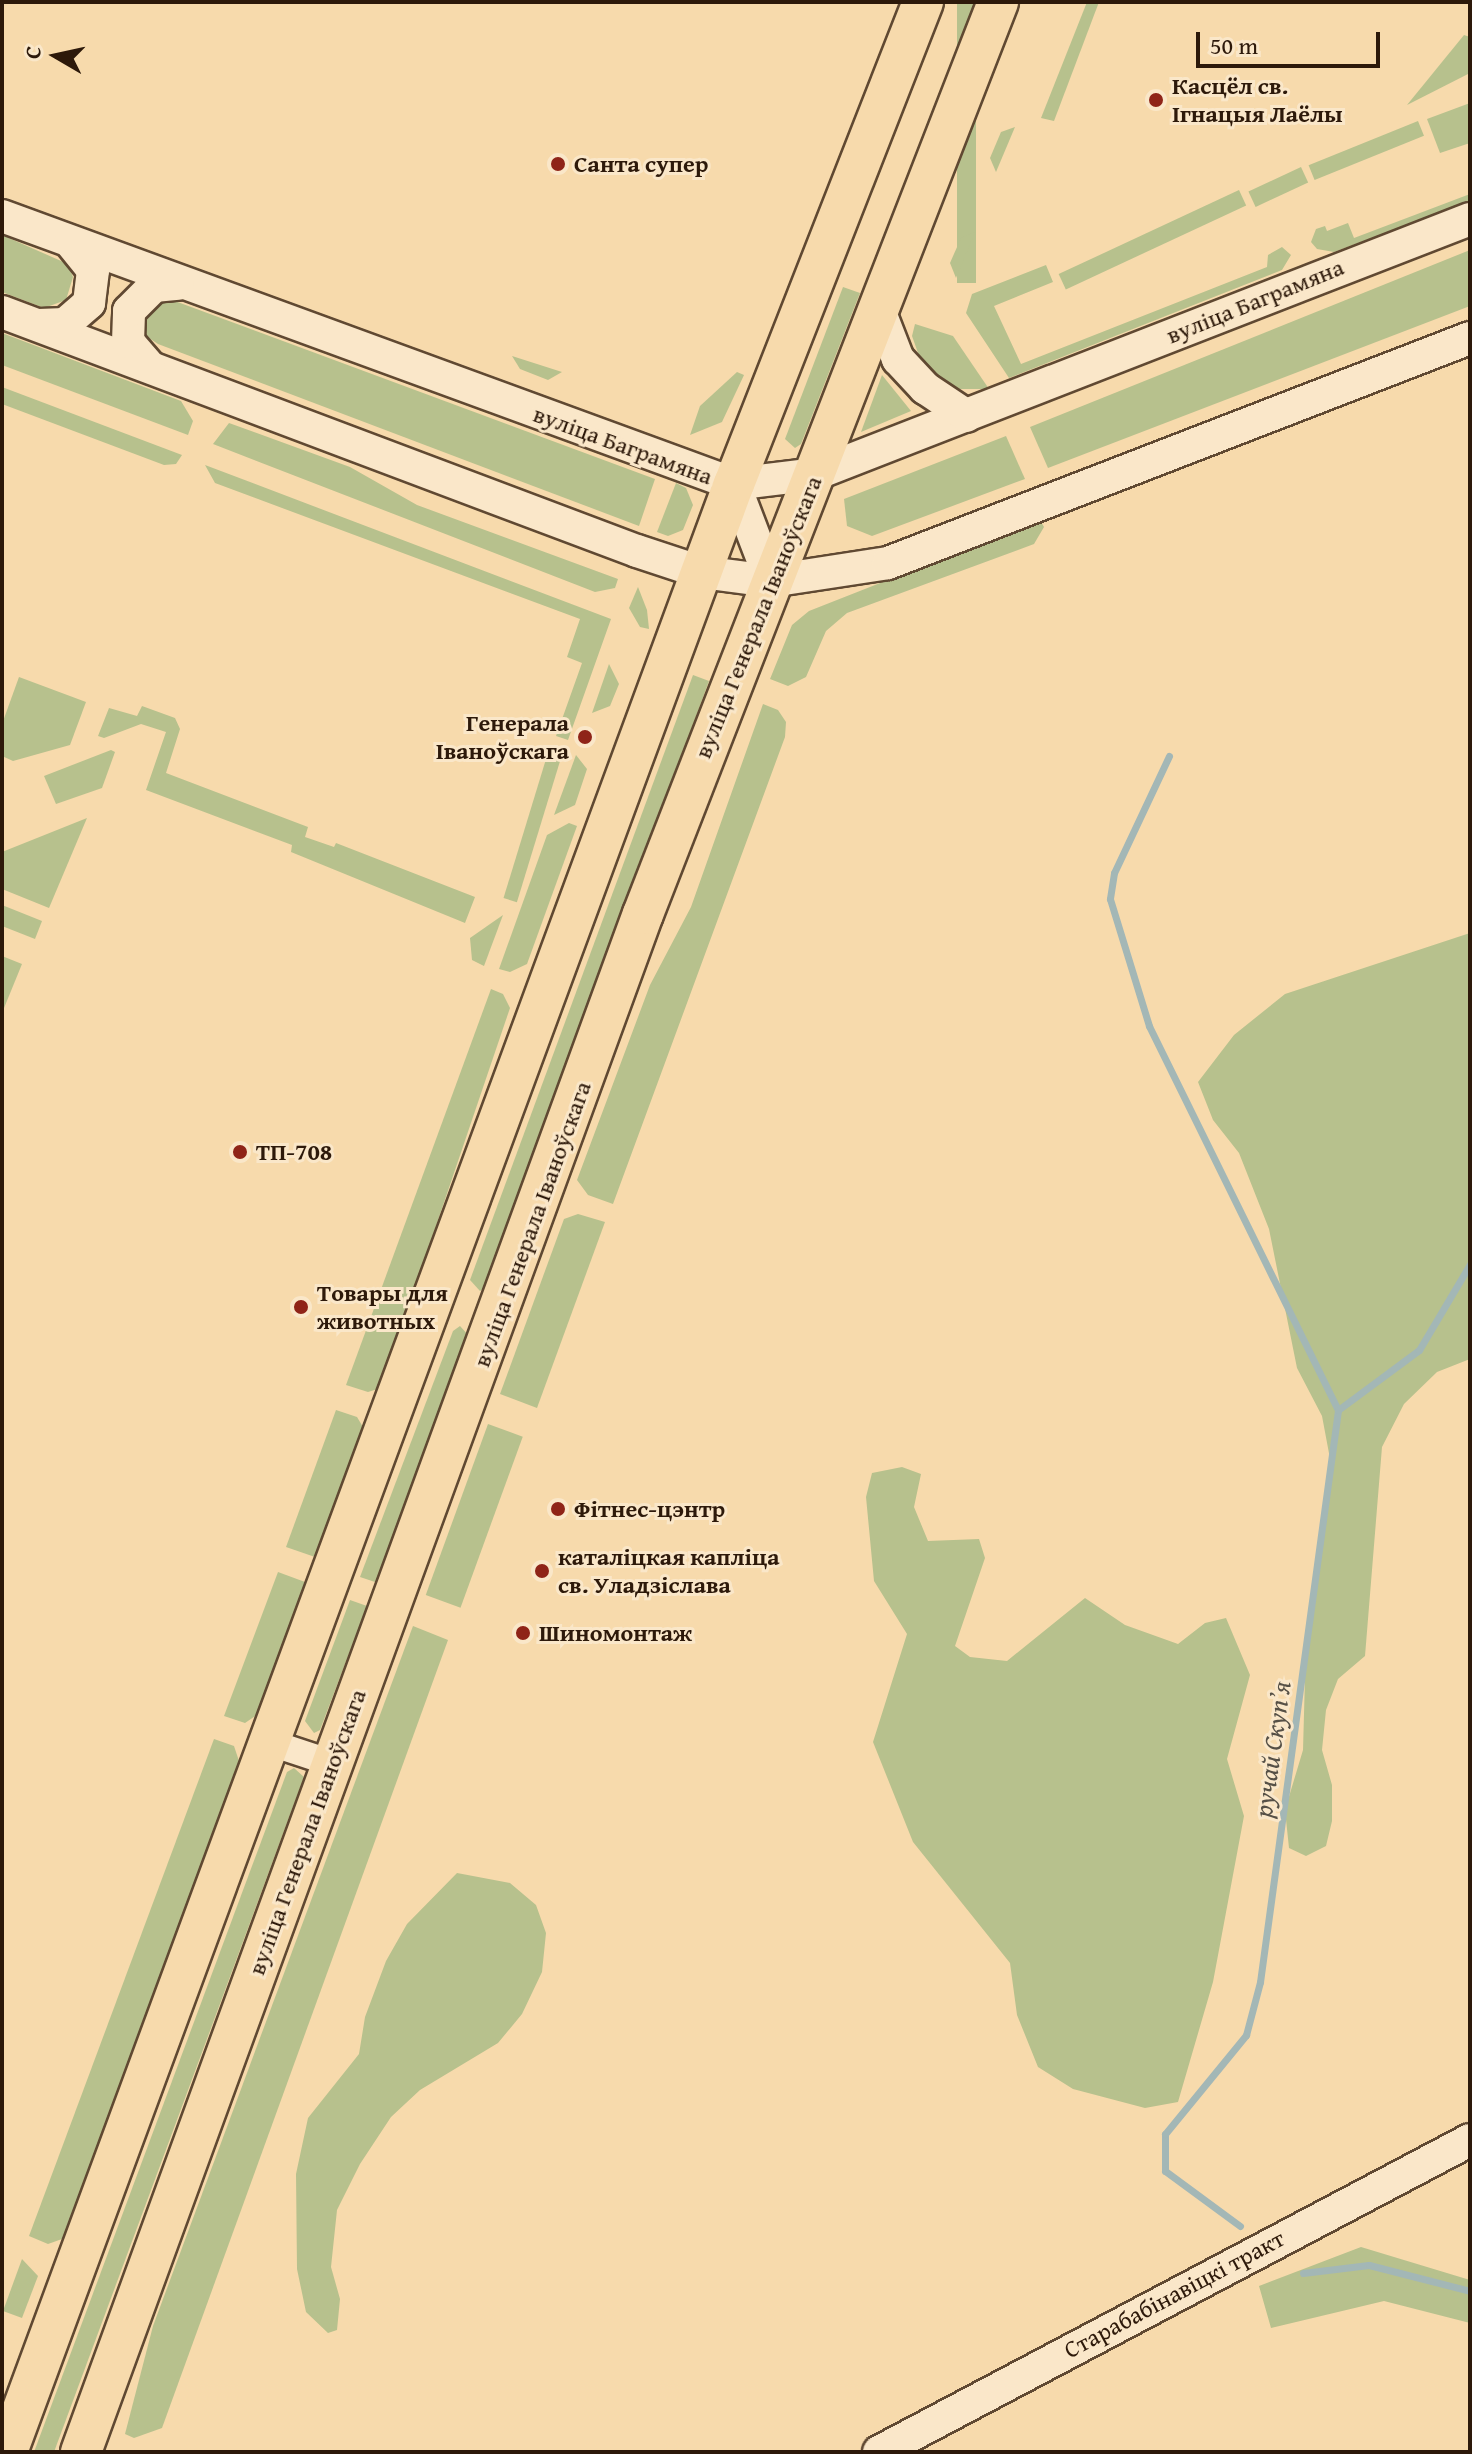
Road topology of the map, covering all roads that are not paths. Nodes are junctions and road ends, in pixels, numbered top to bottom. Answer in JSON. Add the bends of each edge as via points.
{"nodes":[{"id":1,"x":923,"y":2,"type":"edge"},
{"id":2,"x":998,"y":2,"type":"edge"},
{"id":3,"x":2,"y":216,"type":"edge"},
{"id":4,"x":1470,"y":219,"type":"edge"},
{"id":5,"x":61,"y":239,"type":"junction"},
{"id":6,"x":178,"y":284,"type":"junction"},
{"id":7,"x":879,"y":310,"type":"junction"},
{"id":8,"x":2,"y":312,"type":"edge"},
{"id":9,"x":33,"y":323,"type":"junction"},
{"id":10,"x":1470,"y":338,"type":"edge"},
{"id":11,"x":149,"y":366,"type":"junction"},
{"id":12,"x":967,"y":416,"type":"junction"},
{"id":13,"x":815,"y":474,"type":"junction"},
{"id":14,"x":734,"y":484,"type":"junction"},
{"id":15,"x":701,"y":572,"type":"junction"},
{"id":16,"x":771,"y":581,"type":"junction"},
{"id":17,"x":448,"y":1264,"type":"junction"},
{"id":18,"x":509,"y":1286,"type":"junction"},
{"id":19,"x":426,"y":1325,"type":"junction"},
{"id":20,"x":487,"y":1348,"type":"junction"},
{"id":21,"x":271,"y":1743,"type":"junction"},
{"id":22,"x":332,"y":1763,"type":"junction"},
{"id":23,"x":1470,"y":2140,"type":"edge"},
{"id":24,"x":7,"y":2452,"type":"edge"},
{"id":25,"x":81,"y":2452,"type":"edge"},
{"id":26,"x":879,"y":2452,"type":"edge"}],
"edges":[{"from":1,"to":14,"type":"main road"},
{"from":2,"to":7,"type":"main road","name":"вуліца Генерала Іваноўскага"},
{"from":3,"to":5,"type":"street","name":"вуліца Баграмяна"},
{"from":4,"to":12,"type":"street","name":"вуліца Баграмяна"},
{"from":5,"to":6,"type":"street","name":"вуліца Баграмяна"},
{"from":5,"to":9,"type":"street","via":[[88,259],[93,292],[83,312],[65,324]]},
{"from":6,"to":11,"type":"street","via":[[144,292],[129,311],[128,342]]},
{"from":6,"to":14,"type":"street","name":"вуліца Баграмяна"},
{"from":7,"to":12,"type":"street","via":[[898,359],[925,388]]},
{"from":7,"to":13,"type":"main road","name":"вуліца Генерала Іваноўскага"},
{"from":8,"to":9,"type":"street"},
{"from":9,"to":11,"type":"street"},
{"from":10,"to":16,"type":"street","via":[[888,563]]},
{"from":11,"to":15,"type":"street"},
{"from":12,"to":13,"type":"street","name":"вуліца Баграмяна"},
{"from":13,"to":14,"type":"street","name":"вуліца Баграмяна"},
{"from":13,"to":16,"type":"main road","name":"вуліца Генерала Іваноўскага"},
{"from":14,"to":15,"type":"main road"},
{"from":14,"to":16,"type":"street"},
{"from":15,"to":16,"type":"street"},
{"from":15,"to":17,"type":"main road"},
{"from":16,"to":18,"type":"main road","name":"вуліца Генерала Іваноўскага"},
{"from":17,"to":18,"type":"main road","via":[[455,1292],[471,1302],[493,1301]]},
{"from":17,"to":19,"type":"main road"},
{"from":18,"to":20,"type":"main road","name":"вуліца Генерала Іваноўскага"},
{"from":19,"to":20,"type":"main road","via":[[449,1313],[466,1316],[482,1329]]},
{"from":19,"to":21,"type":"main road"},
{"from":20,"to":22,"type":"main road","name":"вуліца Генерала Іваноўскага"},
{"from":21,"to":22,"type":"street"},
{"from":21,"to":24,"type":"main road"},
{"from":22,"to":25,"type":"main road","name":"вуліца Генерала Іваноўскага"},
{"from":23,"to":26,"type":"street","name":"Старабабінавіцкі тракт"}]}
